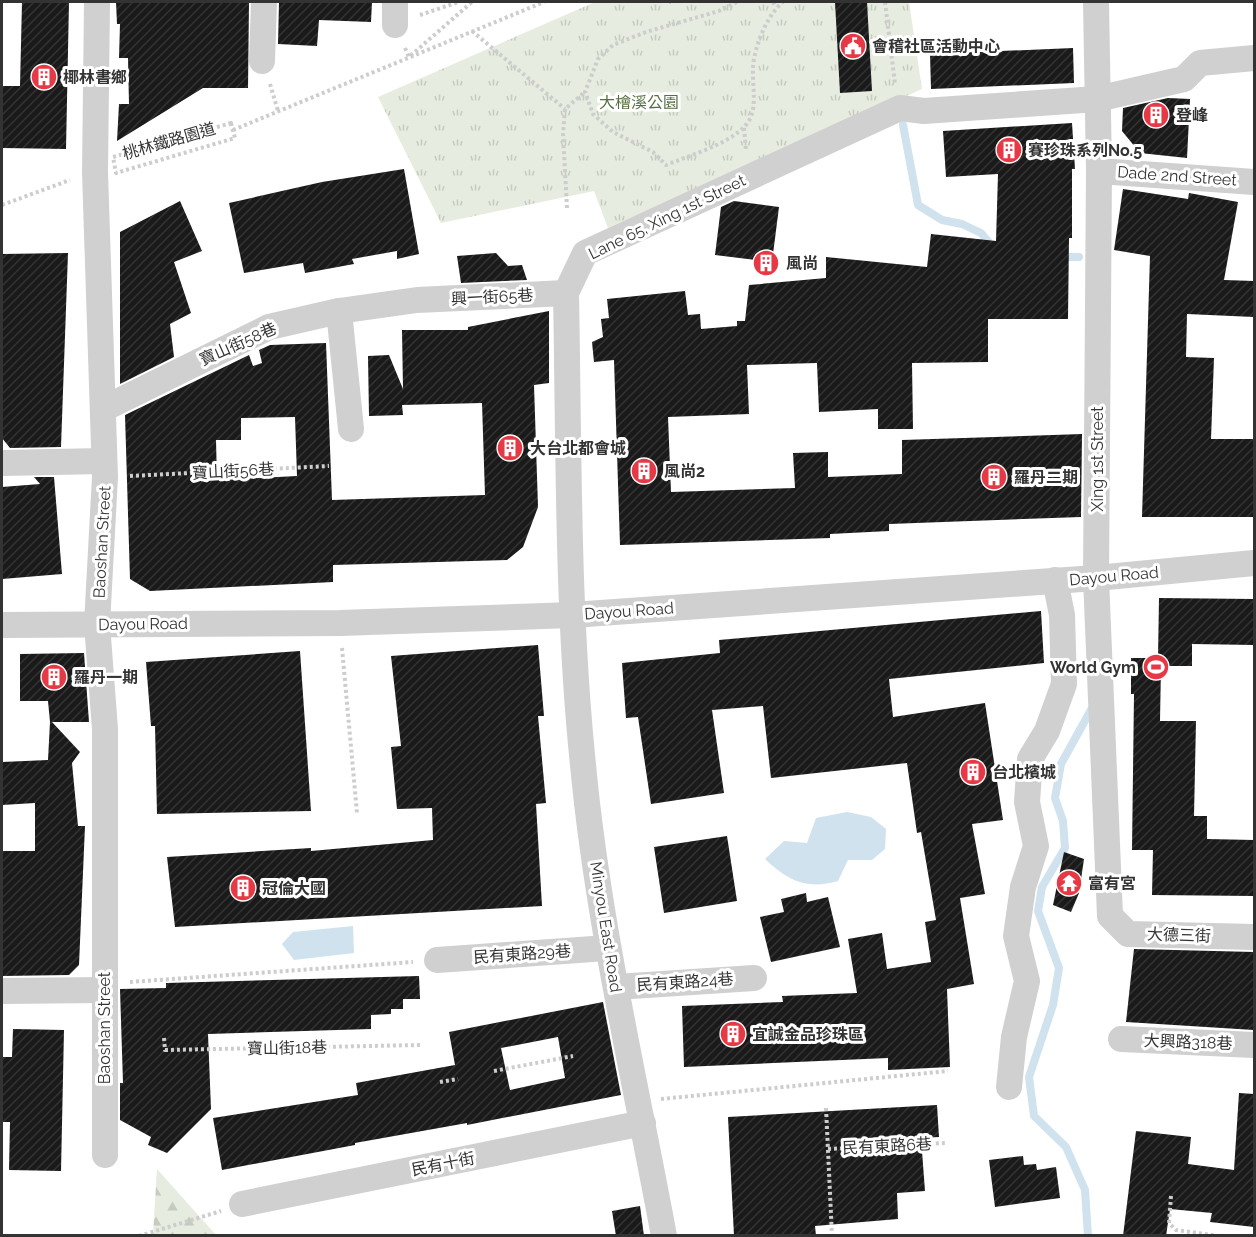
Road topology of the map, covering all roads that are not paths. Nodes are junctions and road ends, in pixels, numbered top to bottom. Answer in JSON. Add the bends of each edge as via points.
{"nodes":[{"id":1,"x":97,"y":2,"type":"edge"},
{"id":2,"x":264,"y":2,"type":"edge"},
{"id":3,"x":1096,"y":2,"type":"edge"},
{"id":4,"x":1254,"y":58,"type":"edge"},
{"id":5,"x":262,"y":61,"type":"dead end"},
{"id":6,"x":1097,"y":99,"type":"junction"},
{"id":7,"x":1099,"y":171,"type":"junction"},
{"id":8,"x":1254,"y":182,"type":"edge"},
{"id":9,"x":566,"y":293,"type":"junction"},
{"id":10,"x":417,"y":300,"type":"joint"},
{"id":11,"x":339,"y":311,"type":"junction"},
{"id":12,"x":103,"y":409,"type":"junction"},
{"id":13,"x":351,"y":429,"type":"dead end"},
{"id":14,"x":104,"y":461,"type":"junction"},
{"id":15,"x":2,"y":463,"type":"edge"},
{"id":16,"x":1254,"y":563,"type":"edge"},
{"id":17,"x":1096,"y":578,"type":"junction"},
{"id":18,"x":1055,"y":580,"type":"junction"},
{"id":19,"x":572,"y":615,"type":"junction"},
{"id":20,"x":97,"y":624,"type":"junction"},
{"id":21,"x":2,"y":625,"type":"edge"},
{"id":22,"x":1110,"y":916,"type":"joint"},
{"id":23,"x":1254,"y":937,"type":"edge"},
{"id":24,"x":607,"y":948,"type":"junction"},
{"id":25,"x":437,"y":960,"type":"road end"},
{"id":26,"x":754,"y":978,"type":"dead end"},
{"id":27,"x":104,"y":987,"type":"junction"},
{"id":28,"x":616,"y":987,"type":"junction"},
{"id":29,"x":2,"y":991,"type":"edge"},
{"id":30,"x":1121,"y":1039,"type":"dead end"},
{"id":31,"x":1254,"y":1045,"type":"edge"},
{"id":32,"x":1010,"y":1087,"type":"dead end"},
{"id":33,"x":643,"y":1124,"type":"junction"},
{"id":34,"x":105,"y":1155,"type":"dead end"},
{"id":35,"x":242,"y":1204,"type":"road end"},
{"id":36,"x":664,"y":1236,"type":"edge"}],
"edges":[{"from":1,"to":12,"type":"street","name":"Baoshan Street","via":[[96,172]]},
{"from":2,"to":5,"type":"street"},
{"from":3,"to":6,"type":"street","name":"Xing 1st Street"},
{"from":4,"to":6,"type":"street","via":[[1200,63],[1184,79]]},
{"from":6,"to":7,"type":"street","name":"Xing 1st Street"},
{"from":6,"to":9,"type":"street","name":"Lane 65, Xing 1st Street","via":[[924,111],[900,108],[585,253]]},
{"from":7,"to":8,"type":"street","name":"Dade 2nd Street"},
{"from":7,"to":17,"type":"street","name":"Xing 1st Street"},
{"from":9,"to":10,"type":"street","name":"興一街65巷"},
{"from":9,"to":19,"type":"street","name":"Lane 65, Xing 1st Street"},
{"from":10,"to":11,"type":"street","name":"寶山街58巷"},
{"from":11,"to":12,"type":"street","name":"寶山街58巷","via":[[269,327]]},
{"from":11,"to":13,"type":"street"},
{"from":12,"to":14,"type":"street","name":"Baoshan Street"},
{"from":14,"to":15,"type":"street"},
{"from":14,"to":20,"type":"street","name":"Baoshan Street"},
{"from":16,"to":17,"type":"street","name":"Dayou Road"},
{"from":17,"to":18,"type":"street","name":"Dayou Road"},
{"from":17,"to":22,"type":"street","name":"Xing 1st Street"},
{"from":18,"to":19,"type":"street","name":"Dayou Road"},
{"from":18,"to":32,"type":"street","via":[[1062,615],[1064,684],[1047,731],[1030,759],[1027,802],[1036,846],[1023,888],[1016,936],[1027,981],[1014,1037]]},
{"from":19,"to":20,"type":"street","name":"Dayou Road"},
{"from":19,"to":24,"type":"street","name":"Minyou East Road","via":[[583,766]]},
{"from":20,"to":21,"type":"street","name":"Dayou Road"},
{"from":20,"to":27,"type":"street","name":"Baoshan Street","via":[[105,729]]},
{"from":22,"to":23,"type":"street","name":"大德三街","via":[[1128,934]]},
{"from":24,"to":25,"type":"street","name":"民有東路29巷"},
{"from":24,"to":28,"type":"street","name":"Minyou East Road"},
{"from":26,"to":28,"type":"street","name":"民有東路24巷"},
{"from":27,"to":29,"type":"street"},
{"from":27,"to":34,"type":"street","name":"Baoshan Street"},
{"from":28,"to":33,"type":"street","name":"Minyou East Road"},
{"from":30,"to":31,"type":"street","name":"大興路318巷"},
{"from":33,"to":35,"type":"street","name":"民有十街"},
{"from":33,"to":36,"type":"street","name":"Minyou East Road"}]}
